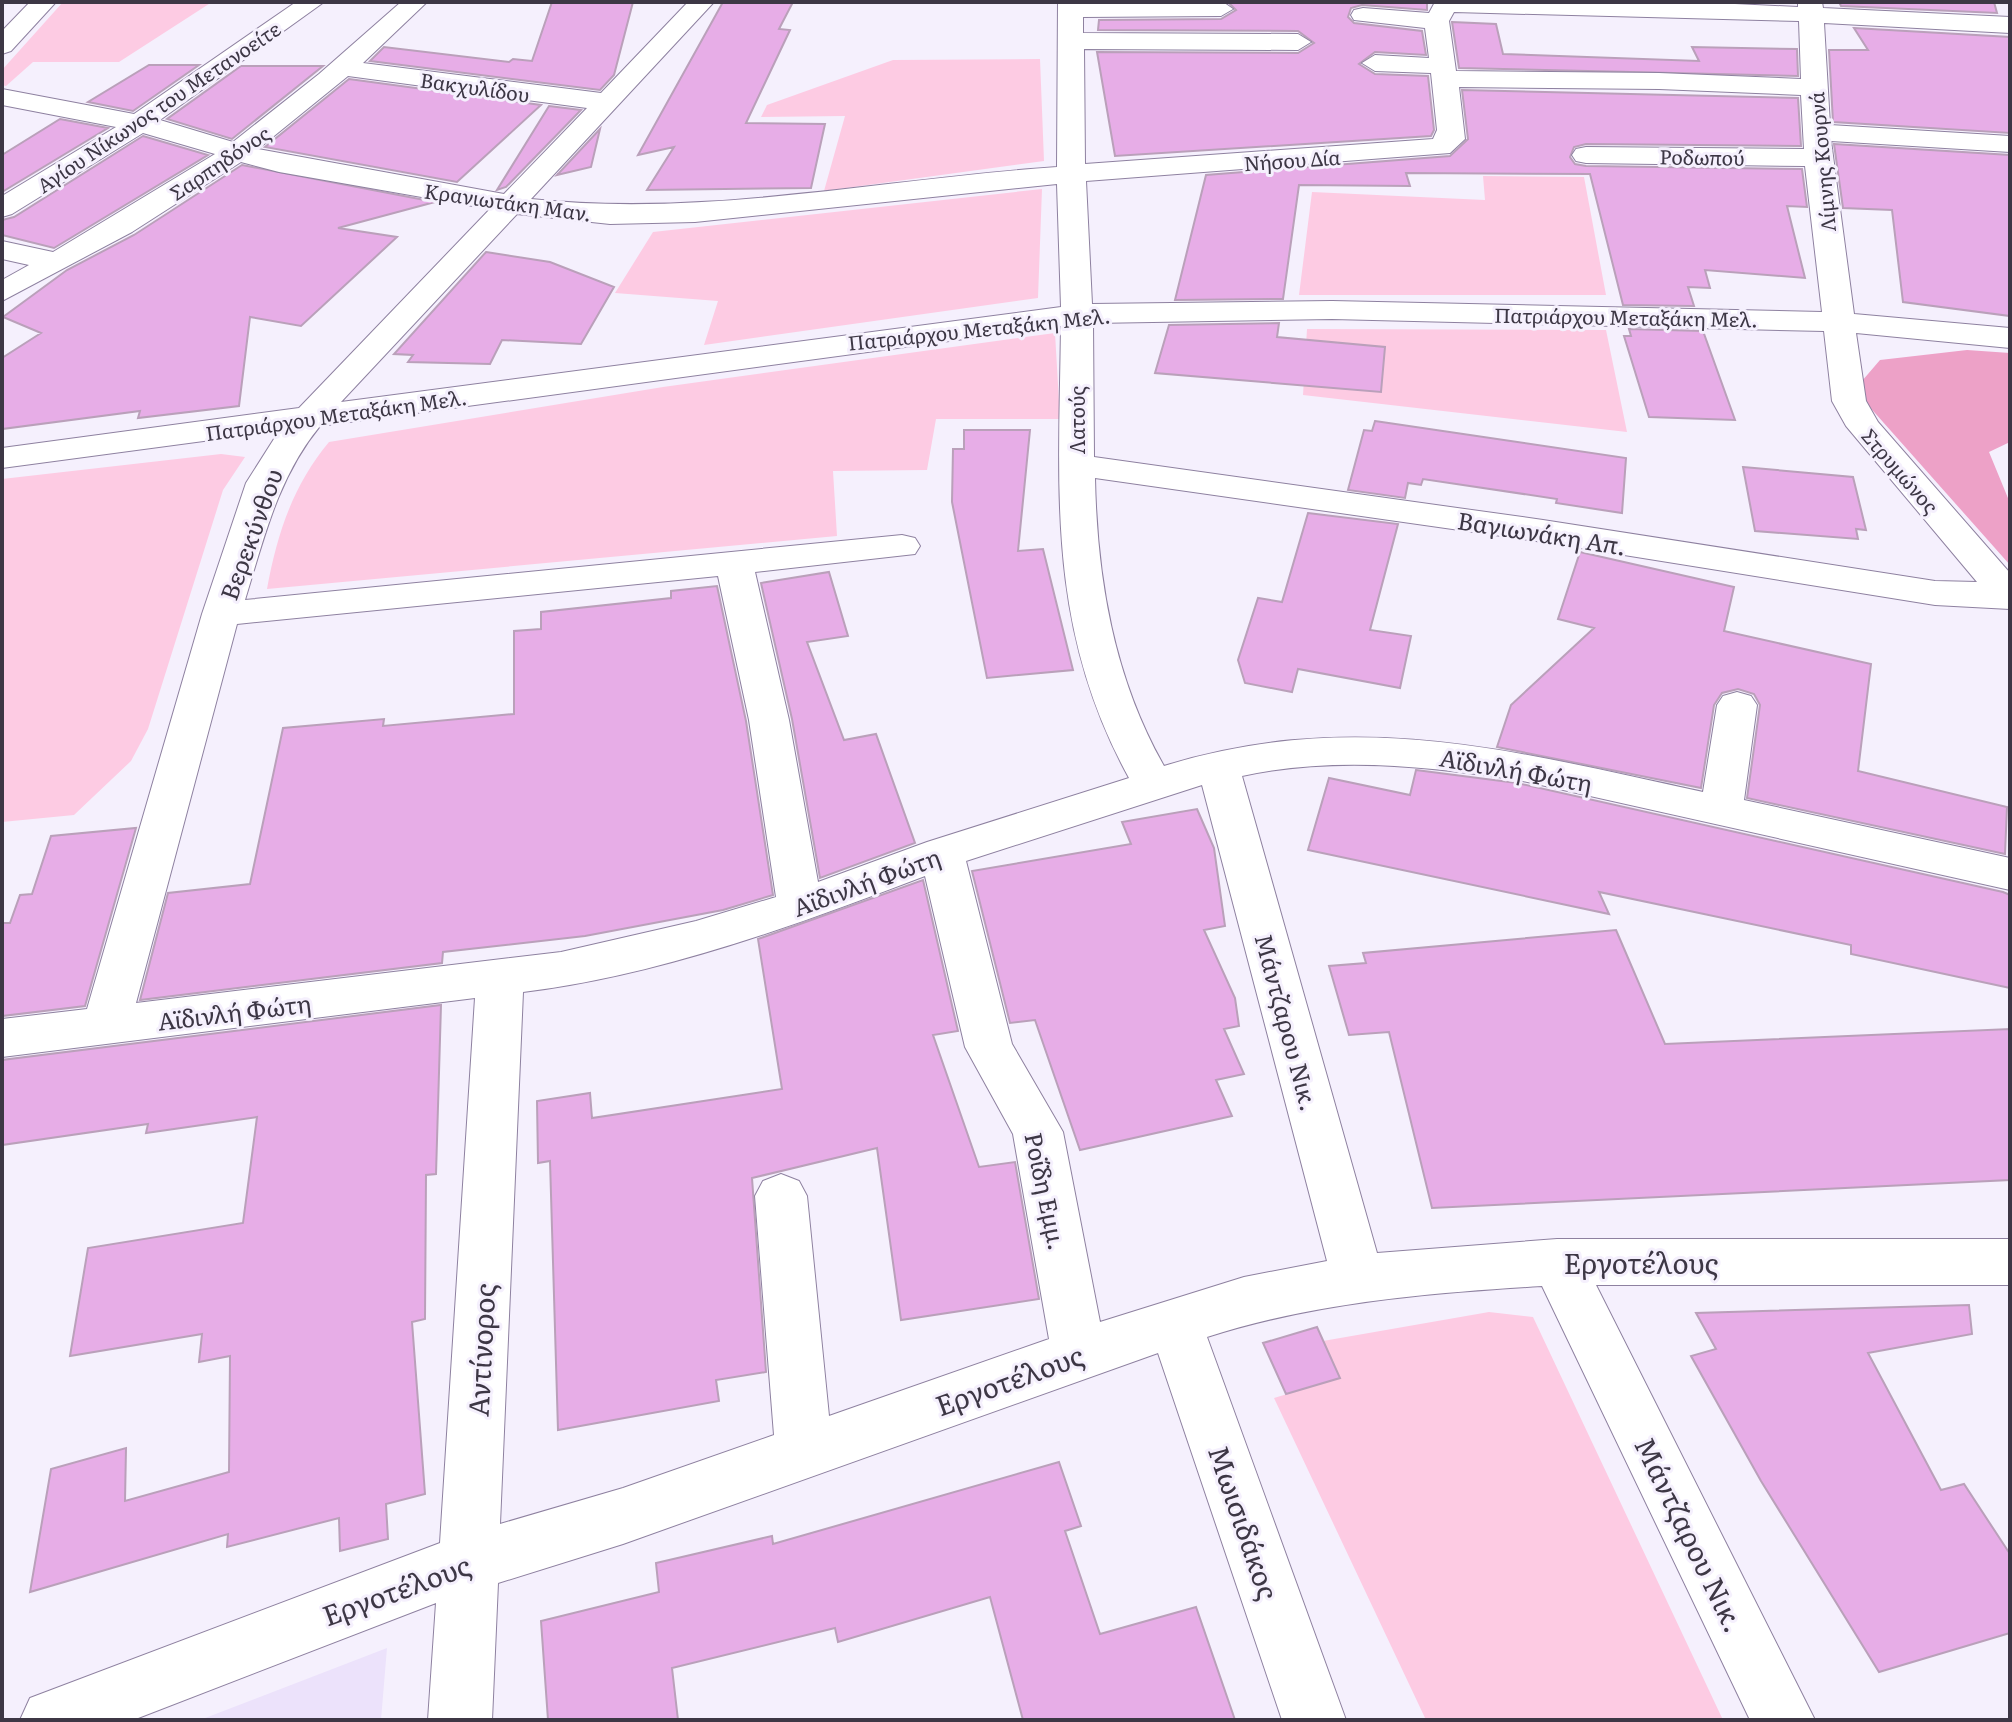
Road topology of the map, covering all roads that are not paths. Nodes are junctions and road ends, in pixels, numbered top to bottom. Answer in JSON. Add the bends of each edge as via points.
{"nodes":[{"id":1,"x":44,"y":2,"type":"edge"},
{"id":2,"x":312,"y":2,"type":"edge"},
{"id":3,"x":415,"y":2,"type":"edge"},
{"id":4,"x":702,"y":2,"type":"edge"},
{"id":5,"x":1221,"y":9,"type":"dead end"},
{"id":6,"x":1810,"y":9,"type":"edge"},
{"id":7,"x":1442,"y":12,"type":"edge"},
{"id":8,"x":1363,"y":15,"type":"dead end"},
{"id":9,"x":1071,"y":18,"type":"edge"},
{"id":10,"x":2010,"y":25,"type":"edge"},
{"id":11,"x":1298,"y":42,"type":"dead end"},
{"id":12,"x":2,"y":46,"type":"edge"},
{"id":13,"x":1375,"y":63,"type":"dead end"},
{"id":14,"x":343,"y":68,"type":"junction"},
{"id":15,"x":1446,"y":73,"type":"junction"},
{"id":16,"x":1814,"y":88,"type":"junction"},
{"id":17,"x":2,"y":97,"type":"edge"},
{"id":18,"x":606,"y":102,"type":"junction"},
{"id":19,"x":140,"y":123,"type":"junction"},
{"id":20,"x":2010,"y":144,"type":"edge"},
{"id":21,"x":1817,"y":145,"type":"junction"},
{"id":22,"x":236,"y":152,"type":"junction"},
{"id":23,"x":1586,"y":155,"type":"dead end"},
{"id":24,"x":1071,"y":175,"type":"junction"},
{"id":25,"x":509,"y":204,"type":"junction"},
{"id":26,"x":2,"y":208,"type":"edge"},
{"id":27,"x":2,"y":250,"type":"edge"},
{"id":28,"x":56,"y":262,"type":"junction"},
{"id":29,"x":2,"y":292,"type":"edge"},
{"id":30,"x":1077,"y":314,"type":"junction"},
{"id":31,"x":1838,"y":322,"type":"junction"},
{"id":32,"x":2010,"y":338,"type":"edge"},
{"id":33,"x":308,"y":418,"type":"junction"},
{"id":34,"x":2,"y":458,"type":"edge"},
{"id":35,"x":1075,"y":465,"type":"junction"},
{"id":36,"x":902,"y":546,"type":"dead end"},
{"id":37,"x":734,"y":563,"type":"junction"},
{"id":38,"x":2006,"y":588,"type":"edge"},
{"id":39,"x":221,"y":614,"type":"junction"},
{"id":40,"x":1737,"y":705,"type":"dead end"},
{"id":41,"x":1218,"y":766,"type":"junction"},
{"id":42,"x":1154,"y":785,"type":"junction"},
{"id":43,"x":1721,"y":810,"type":"junction"},
{"id":44,"x":942,"y":853,"type":"junction"},
{"id":45,"x":2010,"y":874,"type":"edge"},
{"id":46,"x":800,"y":906,"type":"junction"},
{"id":47,"x":500,"y":979,"type":"junction"},
{"id":48,"x":106,"y":1027,"type":"junction"},
{"id":49,"x":2,"y":1038,"type":"edge"},
{"id":50,"x":781,"y":1196,"type":"dead end"},
{"id":51,"x":1557,"y":1262,"type":"junction"},
{"id":52,"x":2010,"y":1262,"type":"edge"},
{"id":53,"x":1358,"y":1278,"type":"junction"},
{"id":54,"x":1175,"y":1323,"type":"junction"},
{"id":55,"x":1079,"y":1353,"type":"junction"},
{"id":56,"x":804,"y":1452,"type":"junction"},
{"id":57,"x":469,"y":1562,"type":"junction"},
{"id":58,"x":52,"y":1720,"type":"edge"},
{"id":59,"x":460,"y":1720,"type":"edge"},
{"id":60,"x":1314,"y":1720,"type":"edge"},
{"id":61,"x":1783,"y":1720,"type":"edge"}],
"edges":[{"from":1,"to":12,"type":"street"},
{"from":2,"to":19,"type":"street","name":"Αγίου Νίκωνος του Μετανοείτε"},
{"from":3,"to":14,"type":"street","name":"Σαρπηδόνος"},
{"from":4,"to":18,"type":"street","name":"Βερεκύνθου"},
{"from":5,"to":9,"type":"street"},
{"from":6,"to":7,"type":"street"},
{"from":6,"to":10,"type":"street"},
{"from":6,"to":16,"type":"street","name":"Λίμνης Κουρνά"},
{"from":7,"to":8,"type":"street"},
{"from":7,"to":15,"type":"street","name":"Νήσου Δία"},
{"from":9,"to":11,"type":"street"},
{"from":9,"to":24,"type":"street","name":"Λατούς"},
{"from":13,"to":15,"type":"street"},
{"from":14,"to":18,"type":"street","name":"Βακχυλίδου"},
{"from":14,"to":22,"type":"street","name":"Σαρπηδόνος"},
{"from":15,"to":16,"type":"street"},
{"from":15,"to":24,"type":"street","name":"Νήσου Δία","via":[[1451,139],[1440,147]]},
{"from":16,"to":21,"type":"street","name":"Λίμνης Κουρνά"},
{"from":17,"to":19,"type":"street","name":"Κρανιωτάκη Μαν."},
{"from":18,"to":25,"type":"street","name":"Βερεκύνθου"},
{"from":19,"to":22,"type":"street","name":"Κρανιωτάκη Μαν."},
{"from":19,"to":26,"type":"street","name":"Αγίου Νίκωνος του Μετανοείτε"},
{"from":20,"to":21,"type":"street","name":"Ροδωπού"},
{"from":21,"to":23,"type":"street","name":"Ροδωπού"},
{"from":21,"to":31,"type":"street","name":"Λίμνης Κουρνά"},
{"from":22,"to":25,"type":"street","name":"Κρανιωτάκη Μαν."},
{"from":22,"to":28,"type":"street","name":"Σαρπηδόνος"},
{"from":24,"to":25,"type":"street","name":"Κρανιωτάκη Μαν.","via":[[668,215],[580,214]]},
{"from":24,"to":30,"type":"street","name":"Λατούς"},
{"from":25,"to":33,"type":"street","name":"Βερεκύνθου"},
{"from":27,"to":28,"type":"street"},
{"from":28,"to":29,"type":"street","name":"Σαρπηδόνος"},
{"from":30,"to":31,"type":"street","name":"Πατριάρχου Μεταξάκη Μελ.","via":[[1332,310]]},
{"from":30,"to":33,"type":"street","name":"Πατριάρχου Μεταξάκη Μελ."},
{"from":30,"to":35,"type":"street","name":"Λατούς"},
{"from":31,"to":32,"type":"street","name":"Πατριάρχου Μεταξάκη Μελ."},
{"from":31,"to":38,"type":"street","name":"Στρυμώνος","via":[[1844,383],[1855,415]]},
{"from":33,"to":34,"type":"street","name":"Πατριάρχου Μεταξάκη Μελ."},
{"from":33,"to":39,"type":"street","name":"Βερεκύνθου","via":[[272,465]]},
{"from":35,"to":38,"type":"street","name":"Βαγιωνάκη Απ.","via":[[1935,593]]},
{"from":35,"to":42,"type":"street","name":"Λατούς","via":[[1081,569],[1100,666],[1133,753]]},
{"from":36,"to":37,"type":"street"},
{"from":37,"to":39,"type":"street"},
{"from":37,"to":46,"type":"street","via":[[769,720]]},
{"from":39,"to":48,"type":"street","name":"Βερεκύνθου"},
{"from":40,"to":43,"type":"street"},
{"from":41,"to":42,"type":"street","name":"Αϊδινλή Φώτη"},
{"from":41,"to":43,"type":"street","name":"Αϊδινλή Φώτη","via":[[1279,754],[1349,749],[1446,755]]},
{"from":41,"to":53,"type":"street","name":"Μάντζαρου Νικ."},
{"from":42,"to":44,"type":"street","name":"Αϊδινλή Φώτη"},
{"from":43,"to":45,"type":"street","name":"Αϊδινλή Φώτη"},
{"from":44,"to":46,"type":"street","name":"Αϊδινλή Φώτη"},
{"from":44,"to":55,"type":"street","name":"Ροΐδη Εμμ.","via":[[989,1047],[1038,1132]]},
{"from":46,"to":47,"type":"street","name":"Αϊδινλή Φώτη","via":[[605,960]]},
{"from":47,"to":48,"type":"street","name":"Αϊδινλή Φώτη"},
{"from":47,"to":57,"type":"street","name":"Αντίνορος"},
{"from":48,"to":49,"type":"street","name":"Αϊδινλή Φώτη"},
{"from":50,"to":56,"type":"street"},
{"from":51,"to":52,"type":"street","name":"Εργοτέλους"},
{"from":51,"to":53,"type":"street","name":"Εργοτέλους"},
{"from":51,"to":61,"type":"street","name":"Μάντζαρου Νικ."},
{"from":53,"to":54,"type":"street","name":"Εργοτέλους","via":[[1244,1301]]},
{"from":54,"to":55,"type":"street","name":"Εργοτέλους"},
{"from":54,"to":60,"type":"street","name":"Μωισιδάκος"},
{"from":55,"to":56,"type":"street","name":"Εργοτέλους"},
{"from":56,"to":57,"type":"street","name":"Εργοτέλους","via":[[623,1516]]},
{"from":57,"to":58,"type":"street","name":"Εργοτέλους"},
{"from":57,"to":59,"type":"street","name":"Αντίνορος"}]}
